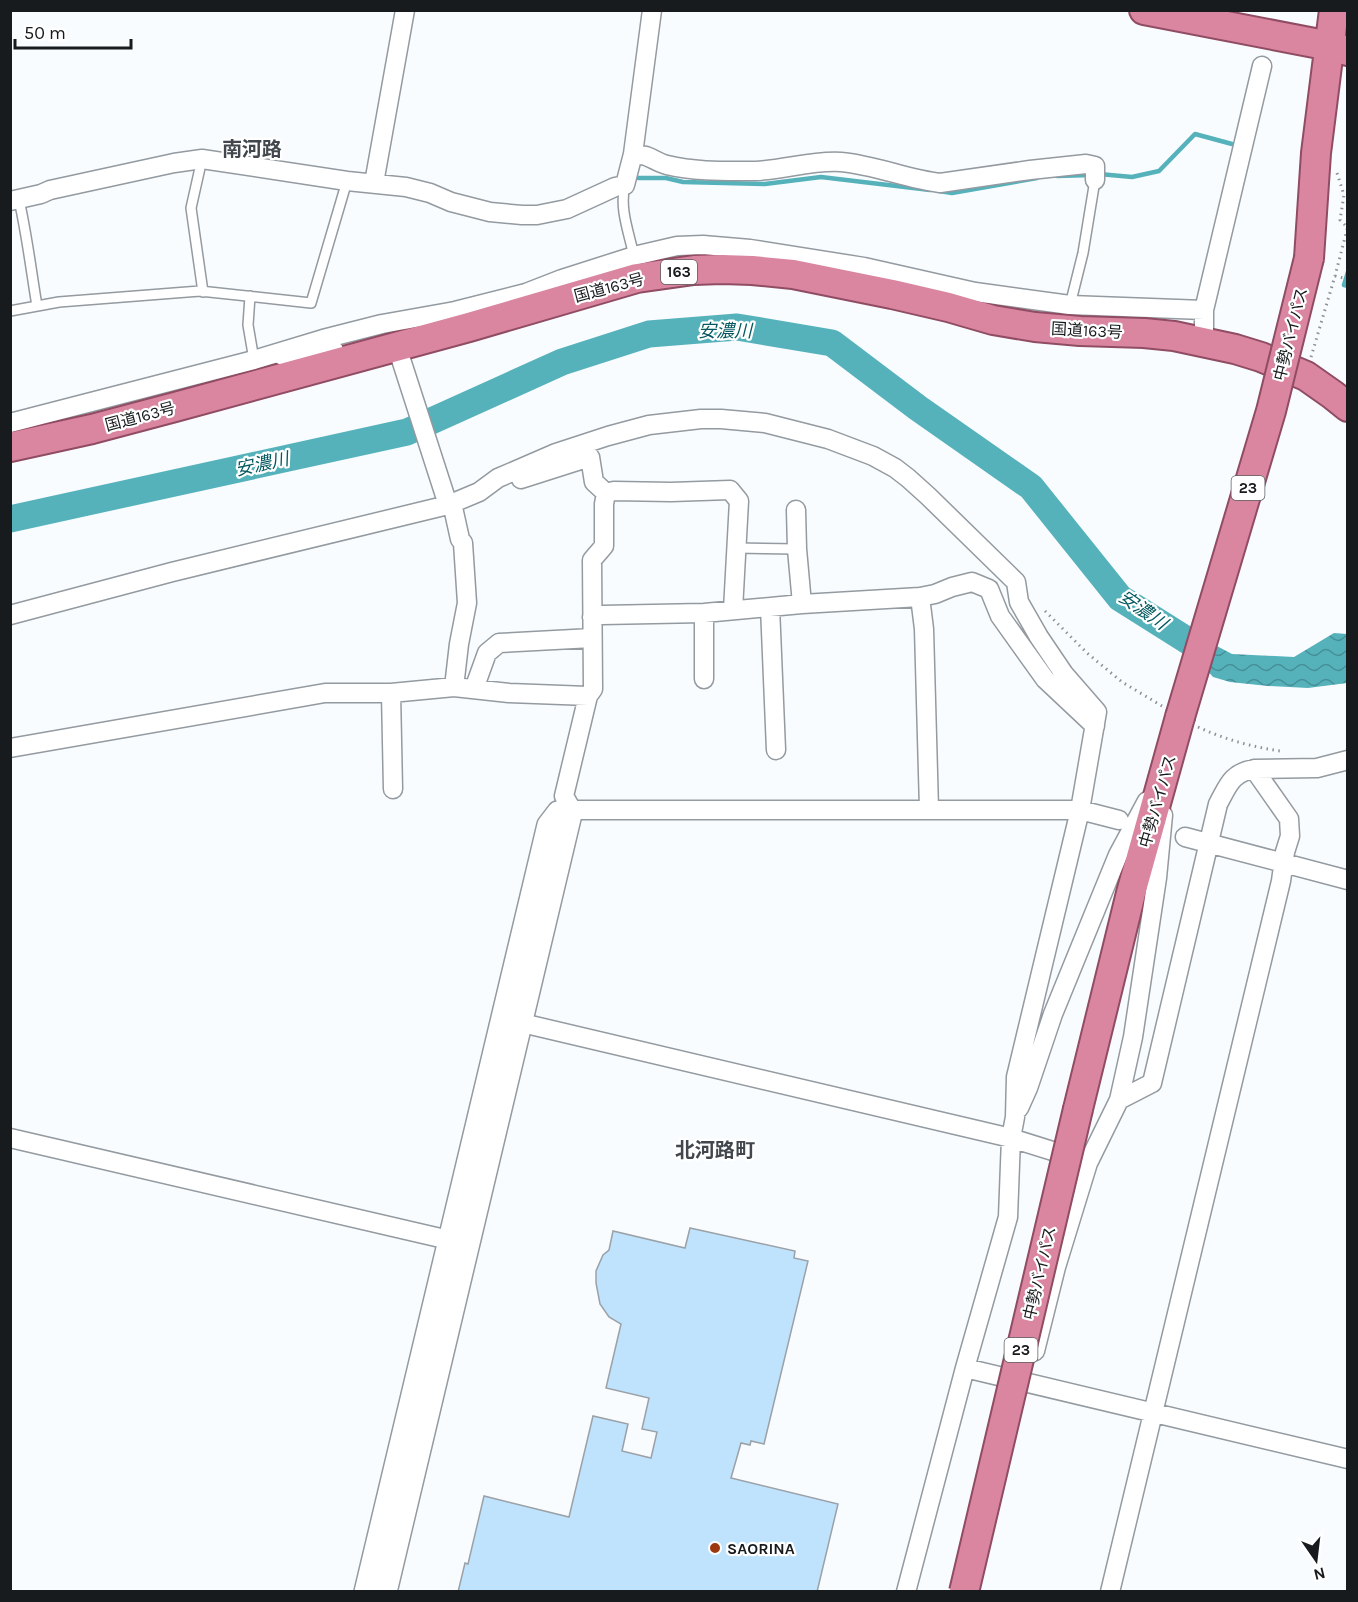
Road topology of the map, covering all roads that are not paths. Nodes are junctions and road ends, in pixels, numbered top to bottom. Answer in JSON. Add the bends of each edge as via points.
{"nodes":[{"id":1,"x":405,"y":10,"type":"edge"},
{"id":2,"x":652,"y":10,"type":"edge"},
{"id":3,"x":1144,"y":10,"type":"edge"},
{"id":4,"x":1334,"y":10,"type":"edge"},
{"id":5,"x":1339,"y":49,"type":"edge"},
{"id":6,"x":1262,"y":66,"type":"dead end"},
{"id":7,"x":633,"y":154,"type":"junction"},
{"id":8,"x":202,"y":159,"type":"junction"},
{"id":9,"x":1095,"y":173,"type":"joint"},
{"id":10,"x":347,"y":181,"type":"junction"},
{"id":11,"x":374,"y":183,"type":"junction"},
{"id":12,"x":625,"y":185,"type":"junction"},
{"id":13,"x":14,"y":201,"type":"edge"},
{"id":14,"x":634,"y":256,"type":"junction"},
{"id":15,"x":203,"y":292,"type":"junction"},
{"id":16,"x":250,"y":296,"type":"junction"},
{"id":17,"x":1070,"y":305,"type":"junction"},
{"id":18,"x":37,"y":306,"type":"junction"},
{"id":19,"x":1204,"y":310,"type":"junction"},
{"id":20,"x":10,"y":311,"type":"edge"},
{"id":21,"x":1204,"y":342,"type":"junction"},
{"id":22,"x":348,"y":346,"type":"dead end"},
{"id":23,"x":405,"y":347,"type":"junction"},
{"id":24,"x":272,"y":354,"type":"junction"},
{"id":25,"x":254,"y":360,"type":"junction"},
{"id":26,"x":1347,"y":407,"type":"edge"},
{"id":27,"x":10,"y":423,"type":"edge"},
{"id":28,"x":10,"y":447,"type":"edge"},
{"id":29,"x":480,"y":492,"type":"junction"},
{"id":30,"x":606,"y":493,"type":"junction"},
{"id":31,"x":449,"y":502,"type":"junction"},
{"id":32,"x":796,"y":510,"type":"dead end"},
{"id":33,"x":736,"y":548,"type":"junction"},
{"id":34,"x":797,"y":549,"type":"junction"},
{"id":35,"x":920,"y":597,"type":"junction"},
{"id":36,"x":801,"y":604,"type":"junction"},
{"id":37,"x":770,"y":607,"type":"junction"},
{"id":38,"x":733,"y":610,"type":"junction"},
{"id":39,"x":704,"y":613,"type":"junction"},
{"id":40,"x":10,"y":615,"type":"edge"},
{"id":41,"x":592,"y":616,"type":"junction"},
{"id":42,"x":592,"y":639,"type":"junction"},
{"id":43,"x":704,"y":679,"type":"dead end"},
{"id":44,"x":454,"y":687,"type":"junction"},
{"id":45,"x":474,"y":689,"type":"junction"},
{"id":46,"x":391,"y":693,"type":"junction"},
{"id":47,"x":588,"y":696,"type":"junction"},
{"id":48,"x":1095,"y":726,"type":"junction"},
{"id":49,"x":10,"y":748,"type":"edge"},
{"id":50,"x":776,"y":750,"type":"dead end"},
{"id":51,"x":1347,"y":760,"type":"edge"},
{"id":52,"x":1168,"y":763,"type":"junction"},
{"id":53,"x":1254,"y":769,"type":"junction"},
{"id":54,"x":393,"y":789,"type":"dead end"},
{"id":55,"x":930,"y":809,"type":"junction"},
{"id":56,"x":572,"y":810,"type":"junction"},
{"id":57,"x":1080,"y":810,"type":"junction"},
{"id":58,"x":1119,"y":820,"type":"dead end"},
{"id":59,"x":1185,"y":837,"type":"dead end"},
{"id":60,"x":1209,"y":844,"type":"junction"},
{"id":61,"x":1284,"y":863,"type":"junction"},
{"id":62,"x":1347,"y":880,"type":"edge"},
{"id":63,"x":522,"y":1023,"type":"junction"},
{"id":64,"x":1119,"y":1100,"type":"junction"},
{"id":65,"x":1015,"y":1117,"type":"junction"},
{"id":66,"x":10,"y":1138,"type":"edge"},
{"id":67,"x":1011,"y":1138,"type":"junction"},
{"id":68,"x":1088,"y":1163,"type":"junction"},
{"id":69,"x":459,"y":1242,"type":"junction"},
{"id":70,"x":965,"y":1368,"type":"junction"},
{"id":71,"x":1028,"y":1383,"type":"junction"},
{"id":72,"x":1153,"y":1413,"type":"junction"},
{"id":73,"x":1347,"y":1460,"type":"edge"},
{"id":74,"x":365,"y":1592,"type":"edge"},
{"id":75,"x":386,"y":1592,"type":"edge"},
{"id":76,"x":906,"y":1592,"type":"edge"},
{"id":77,"x":964,"y":1592,"type":"edge"},
{"id":78,"x":979,"y":1592,"type":"edge"},
{"id":79,"x":1110,"y":1592,"type":"edge"}],
"edges":[{"from":1,"to":11,"type":"street"},
{"from":2,"to":7,"type":"street"},
{"from":3,"to":5,"type":"highway"},
{"from":4,"to":5,"type":"highway","name":"中勢バイパス","number":"23"},
{"from":5,"to":52,"type":"highway","name":"中勢バイパス","number":"23","bridge":true,"via":[[1321,106],[1309,258],[1271,411]]},
{"from":6,"to":19,"type":"street"},
{"from":7,"to":9,"type":"street","via":[[667,165],[715,170],[771,170],[842,162],[940,183],[1086,164]]},
{"from":7,"to":12,"type":"street"},
{"from":8,"to":10,"type":"street"},
{"from":8,"to":13,"type":"street"},
{"from":8,"to":15,"type":"lane","via":[[191,208]]},
{"from":9,"to":17,"type":"lane","via":[[1083,254]]},
{"from":10,"to":11,"type":"street"},
{"from":10,"to":16,"type":"lane","via":[[311,303]]},
{"from":11,"to":12,"type":"street","via":[[406,187],[490,212],[522,215],[567,209]]},
{"from":12,"to":14,"type":"lane","via":[[623,208]]},
{"from":13,"to":18,"type":"lane","via":[[25,226]]},
{"from":14,"to":17,"type":"street","via":[[677,246],[750,249],[864,267],[975,292]]},
{"from":14,"to":24,"type":"street","via":[[526,293],[382,324]]},
{"from":15,"to":16,"type":"lane"},
{"from":15,"to":18,"type":"lane"},
{"from":16,"to":25,"type":"lane","via":[[248,325]]},
{"from":17,"to":19,"type":"street"},
{"from":18,"to":20,"type":"lane"},
{"from":19,"to":21,"type":"street"},
{"from":21,"to":23,"type":"highway","name":"国道163号","number":"163","via":[[1144,333],[1035,327],[793,274],[722,269],[637,278]]},
{"from":21,"to":26,"type":"highway","name":"国道163号","number":"163","via":[[1261,357],[1306,376]]},
{"from":22,"to":24,"type":"lane","via":[[281,360]]},
{"from":23,"to":28,"type":"highway","name":"国道163号","number":"163"},
{"from":23,"to":31,"type":"street"},
{"from":24,"to":25,"type":"street"},
{"from":25,"to":27,"type":"street"},
{"from":29,"to":30,"type":"street","via":[[590,457],[594,482]]},
{"from":29,"to":31,"type":"street"},
{"from":29,"to":48,"type":"street","via":[[498,478],[556,453],[649,425],[681,421],[721,418],[765,423],[855,448],[908,478],[1016,582],[1019,602],[1039,637],[1096,712]]},
{"from":30,"to":33,"type":"street","via":[[730,490],[739,501]]},
{"from":30,"to":41,"type":"street","via":[[604,546],[592,560]]},
{"from":31,"to":40,"type":"street"},
{"from":31,"to":44,"type":"street","via":[[463,543],[467,603]]},
{"from":32,"to":34,"type":"street"},
{"from":33,"to":34,"type":"lane"},
{"from":33,"to":38,"type":"street"},
{"from":34,"to":36,"type":"street"},
{"from":35,"to":36,"type":"street"},
{"from":35,"to":48,"type":"street","via":[[972,582],[989,589],[1000,616],[1046,679]]},
{"from":35,"to":55,"type":"street"},
{"from":36,"to":37,"type":"street"},
{"from":37,"to":38,"type":"street"},
{"from":37,"to":50,"type":"street"},
{"from":38,"to":39,"type":"street"},
{"from":39,"to":41,"type":"street"},
{"from":39,"to":43,"type":"street"},
{"from":41,"to":42,"type":"street"},
{"from":42,"to":45,"type":"street","via":[[499,643],[487,653]]},
{"from":42,"to":47,"type":"street","via":[[592,689]]},
{"from":44,"to":45,"type":"street"},
{"from":44,"to":46,"type":"street"},
{"from":45,"to":47,"type":"street"},
{"from":46,"to":49,"type":"street","via":[[326,693]]},
{"from":46,"to":54,"type":"street"},
{"from":47,"to":56,"type":"street","via":[[564,796]]},
{"from":48,"to":57,"type":"street"},
{"from":51,"to":53,"type":"street","via":[[1317,768]]},
{"from":52,"to":64,"type":"street","via":[[1157,878],[1133,1037]]},
{"from":52,"to":65,"type":"street","via":[[1118,855]]},
{"from":52,"to":77,"type":"highway","name":"中勢バイパス","number":"23","bridge":true,"via":[[1131,893]]},
{"from":53,"to":60,"type":"street","via":[[1230,780],[1218,804]]},
{"from":53,"to":61,"type":"street","via":[[1289,819]]},
{"from":55,"to":56,"type":"street"},
{"from":55,"to":57,"type":"street"},
{"from":56,"to":63,"type":"street"},
{"from":56,"to":69,"type":"street","via":[[558,812],[548,825]]},
{"from":57,"to":58,"type":"street"},
{"from":57,"to":65,"type":"street","via":[[1016,1077]]},
{"from":59,"to":60,"type":"street"},
{"from":60,"to":61,"type":"street"},
{"from":60,"to":64,"type":"street","via":[[1152,1083]]},
{"from":61,"to":62,"type":"street"},
{"from":61,"to":72,"type":"street"},
{"from":63,"to":67,"type":"street"},
{"from":63,"to":69,"type":"street"},
{"from":64,"to":68,"type":"street"},
{"from":65,"to":67,"type":"street"},
{"from":66,"to":69,"type":"street"},
{"from":67,"to":68,"type":"street"},
{"from":67,"to":70,"type":"street","via":[[1008,1217]]},
{"from":68,"to":71,"type":"street","via":[[1056,1267]]},
{"from":69,"to":74,"type":"street"},
{"from":69,"to":75,"type":"street"},
{"from":70,"to":71,"type":"street"},
{"from":70,"to":76,"type":"street"},
{"from":71,"to":72,"type":"street"},
{"from":71,"to":78,"type":"street"},
{"from":72,"to":73,"type":"street"},
{"from":72,"to":79,"type":"street"}]}
